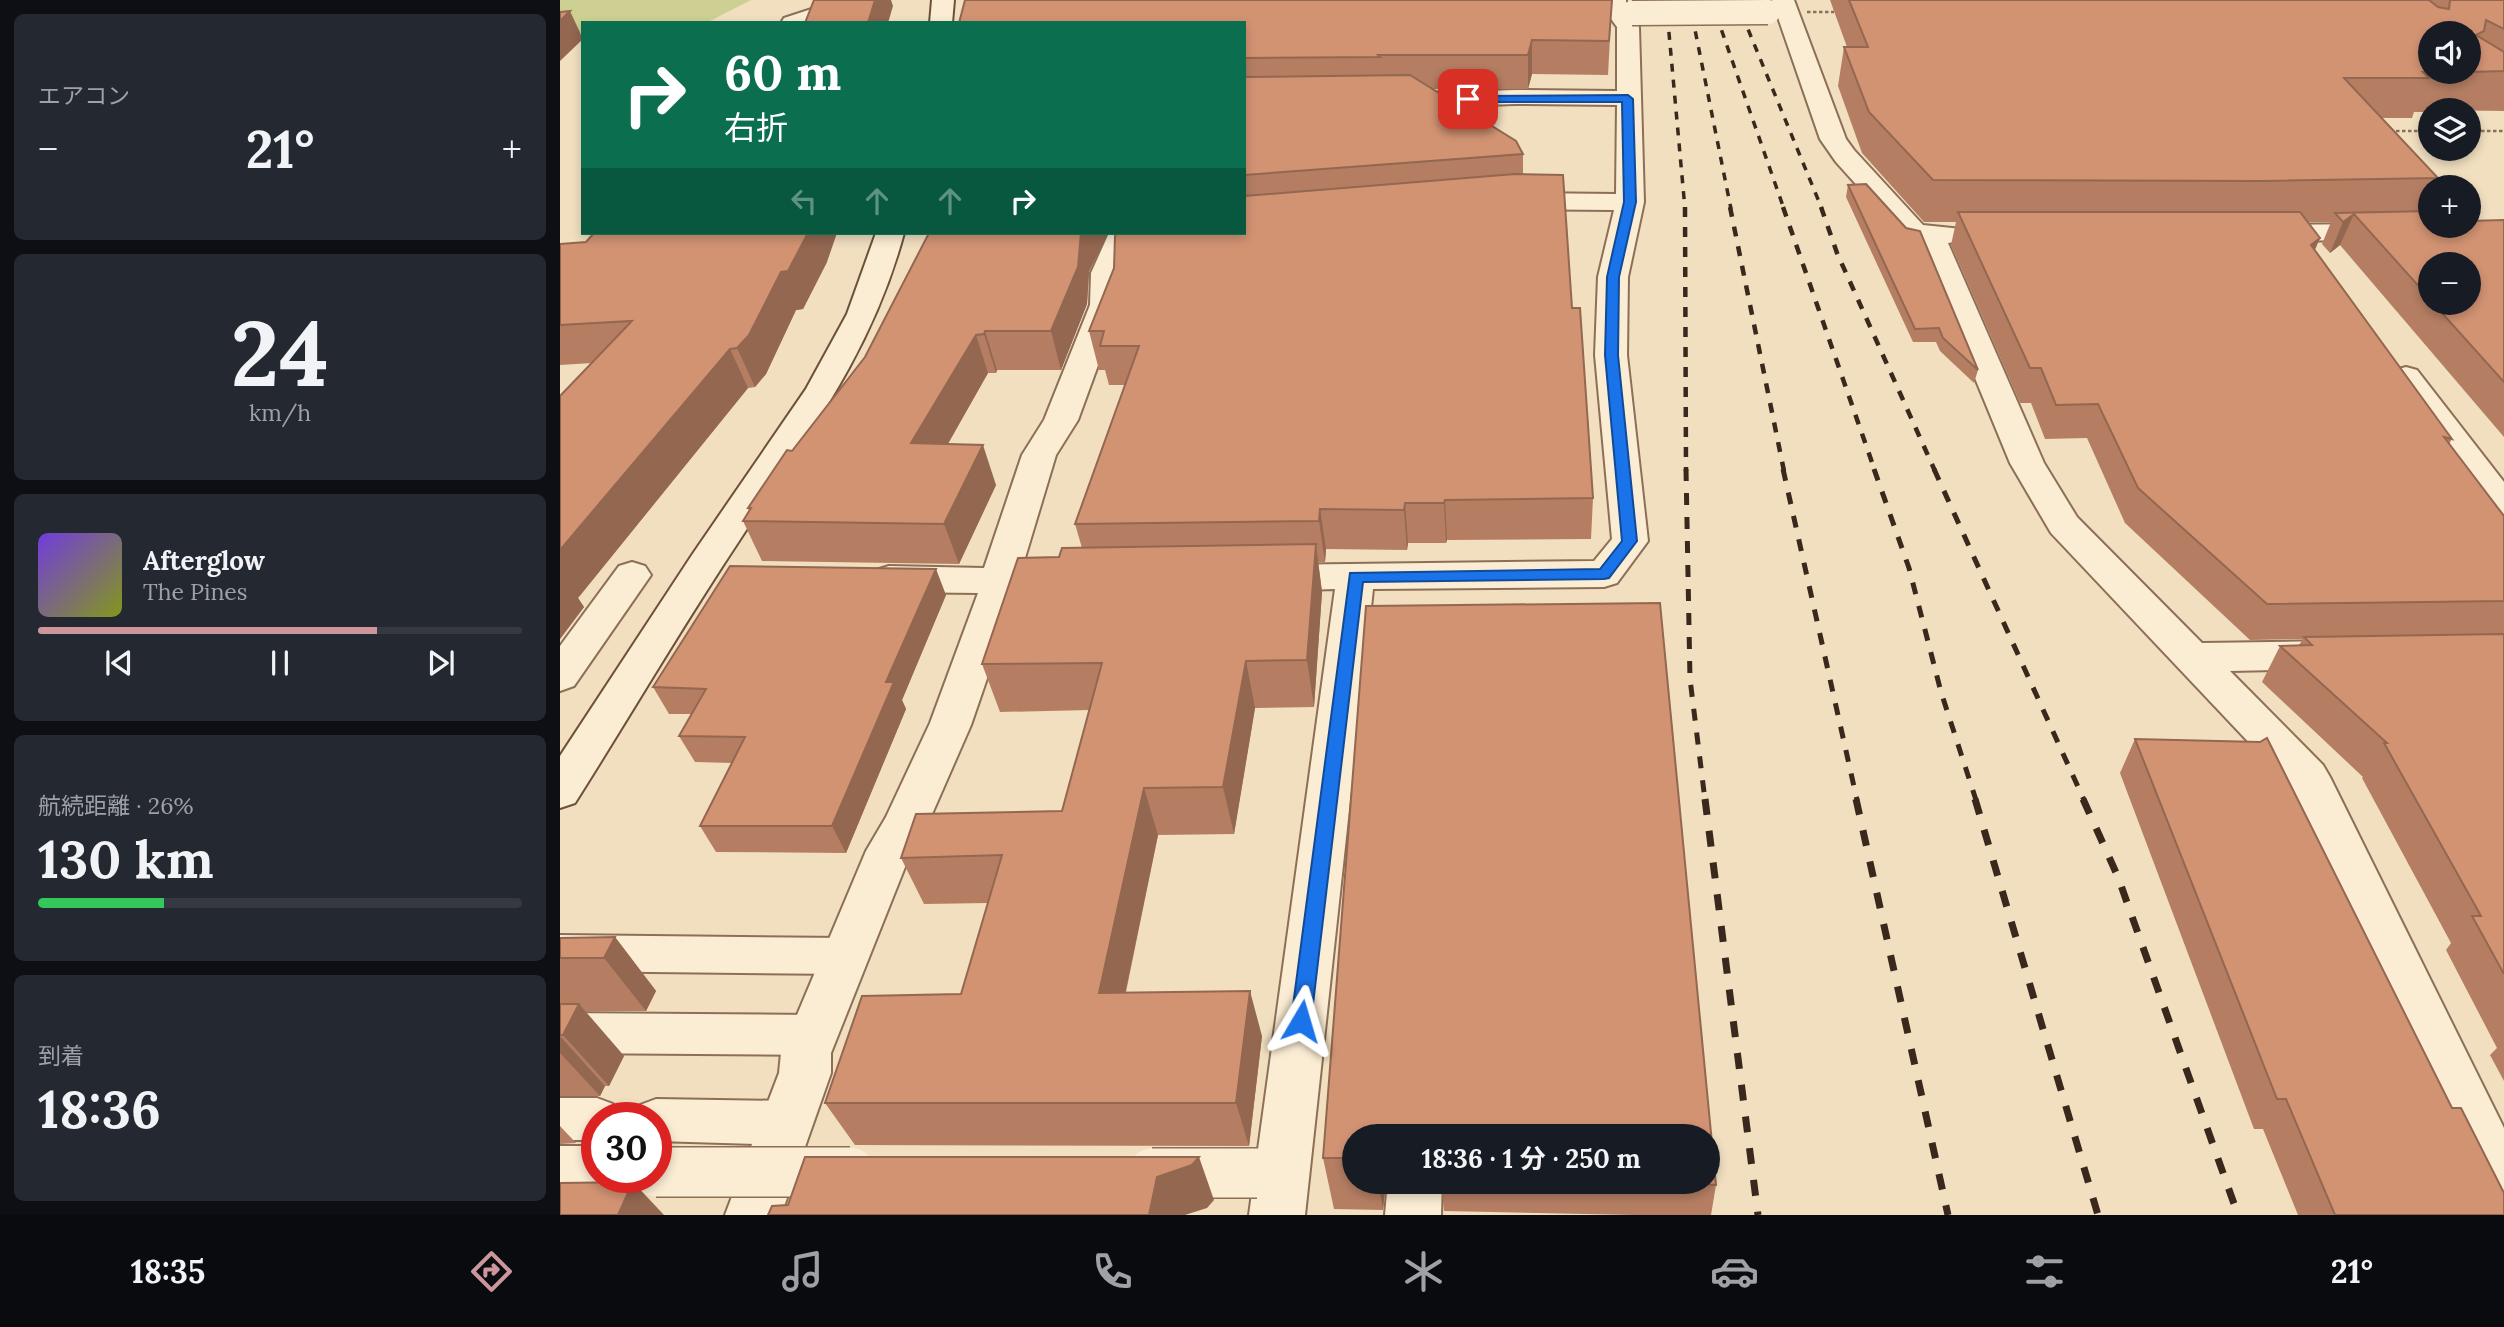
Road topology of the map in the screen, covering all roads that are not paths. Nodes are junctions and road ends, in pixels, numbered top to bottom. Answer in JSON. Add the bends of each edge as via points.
{"nodes":[{"id":1,"x":865,"y":0,"type":"edge"},
{"id":2,"x":943,"y":0,"type":"edge"},
{"id":3,"x":1775,"y":6,"type":"edge"},
{"id":4,"x":1617,"y":12,"type":"edge"},
{"id":5,"x":797,"y":21,"type":"edge"},
{"id":6,"x":940,"y":21,"type":"edge"},
{"id":7,"x":1628,"y":99,"type":"junction"},
{"id":8,"x":1380,"y":101,"type":"edge"},
{"id":9,"x":1630,"y":202,"type":"junction"},
{"id":10,"x":1491,"y":203,"type":"edge"},
{"id":11,"x":2410,"y":232,"type":"edge"},
{"id":12,"x":2297,"y":233,"type":"junction"},
{"id":13,"x":2234,"y":234,"type":"edge"},
{"id":14,"x":890,"y":235,"type":"edge"},
{"id":15,"x":1122,"y":235,"type":"edge"},
{"id":16,"x":1930,"y":235,"type":"junction"},
{"id":17,"x":1972,"y":235,"type":"edge"},
{"id":18,"x":2316,"y":259,"type":"edge"},
{"id":19,"x":2390,"y":356,"type":"edge"},
{"id":20,"x":2504,"y":507,"type":"edge"},
{"id":21,"x":632,"y":575,"type":"dead end"},
{"id":22,"x":1356,"y":576,"type":"junction"},
{"id":23,"x":853,"y":578,"type":"edge"},
{"id":24,"x":1233,"y":578,"type":"edge"},
{"id":25,"x":999,"y":580,"type":"junction"},
{"id":26,"x":1056,"y":580,"type":"edge"},
{"id":27,"x":2365,"y":654,"type":"edge"},
{"id":28,"x":2193,"y":657,"type":"junction"},
{"id":29,"x":560,"y":676,"type":"edge"},
{"id":30,"x":560,"y":791,"type":"edge"},
{"id":31,"x":560,"y":953,"type":"edge"},
{"id":32,"x":845,"y":956,"type":"junction"},
{"id":33,"x":560,"y":1032,"type":"edge"},
{"id":34,"x":813,"y":1035,"type":"junction"},
{"id":35,"x":560,"y":1119,"type":"edge"},
{"id":36,"x":581,"y":1119,"type":"edge"},
{"id":37,"x":672,"y":1120,"type":"edge"},
{"id":38,"x":787,"y":1122,"type":"junction"},
{"id":39,"x":560,"y":1172,"type":"edge"},
{"id":40,"x":581,"y":1172,"type":"edge"},
{"id":41,"x":672,"y":1172,"type":"edge"},
{"id":42,"x":894,"y":1172,"type":"edge"},
{"id":43,"x":1103,"y":1173,"type":"edge"},
{"id":44,"x":2504,"y":1186,"type":"edge"},
{"id":45,"x":1414,"y":1194,"type":"edge"},
{"id":46,"x":753,"y":1215,"type":"edge"},
{"id":47,"x":1251,"y":1215,"type":"edge"},
{"id":48,"x":1277,"y":1215,"type":"edge"},
{"id":49,"x":1413,"y":1215,"type":"edge"}],
"edges":[{"from":1,"to":5,"type":"street"},
{"from":2,"to":6,"type":"street"},
{"from":3,"to":4,"type":"street","bridge":true},
{"from":3,"to":16,"type":"street","via":[[1833,139],[1914,233]]},
{"from":4,"to":7,"type":"street","via":[[1628,27]]},
{"from":7,"to":8,"type":"street"},
{"from":7,"to":9,"type":"street"},
{"from":9,"to":10,"type":"street"},
{"from":9,"to":22,"type":"street","via":[[1613,277],[1611,355],[1630,541],[1604,574]]},
{"from":11,"to":12,"type":"street"},
{"from":12,"to":13,"type":"street"},
{"from":12,"to":18,"type":"street"},
{"from":14,"to":30,"type":"street","via":[[861,321],[715,576]]},
{"from":15,"to":25,"type":"street","via":[[1106,273],[1105,305],[1061,420],[1039,455]]},
{"from":16,"to":17,"type":"street"},
{"from":16,"to":28,"type":"street","via":[[2027,463],[2064,525]]},
{"from":19,"to":20,"type":"street"},
{"from":21,"to":29,"type":"street"},
{"from":22,"to":24,"type":"street"},
{"from":22,"to":48,"type":"street"},
{"from":23,"to":25,"type":"street"},
{"from":25,"to":26,"type":"street"},
{"from":25,"to":32,"type":"street","via":[[995,604],[950,725]]},
{"from":27,"to":28,"type":"street"},
{"from":28,"to":44,"type":"street","via":[[2308,777]]},
{"from":31,"to":32,"type":"lane"},
{"from":32,"to":34,"type":"street"},
{"from":33,"to":34,"type":"lane"},
{"from":34,"to":38,"type":"street"},
{"from":35,"to":36,"type":"lane"},
{"from":37,"to":38,"type":"lane"},
{"from":38,"to":46,"type":"street"},
{"from":39,"to":40,"type":"street"},
{"from":41,"to":42,"type":"street","bridge":true},
{"from":43,"to":47,"type":"street","bridge":true,"via":[[1256,1173]]},
{"from":45,"to":49,"type":"street"}]}
